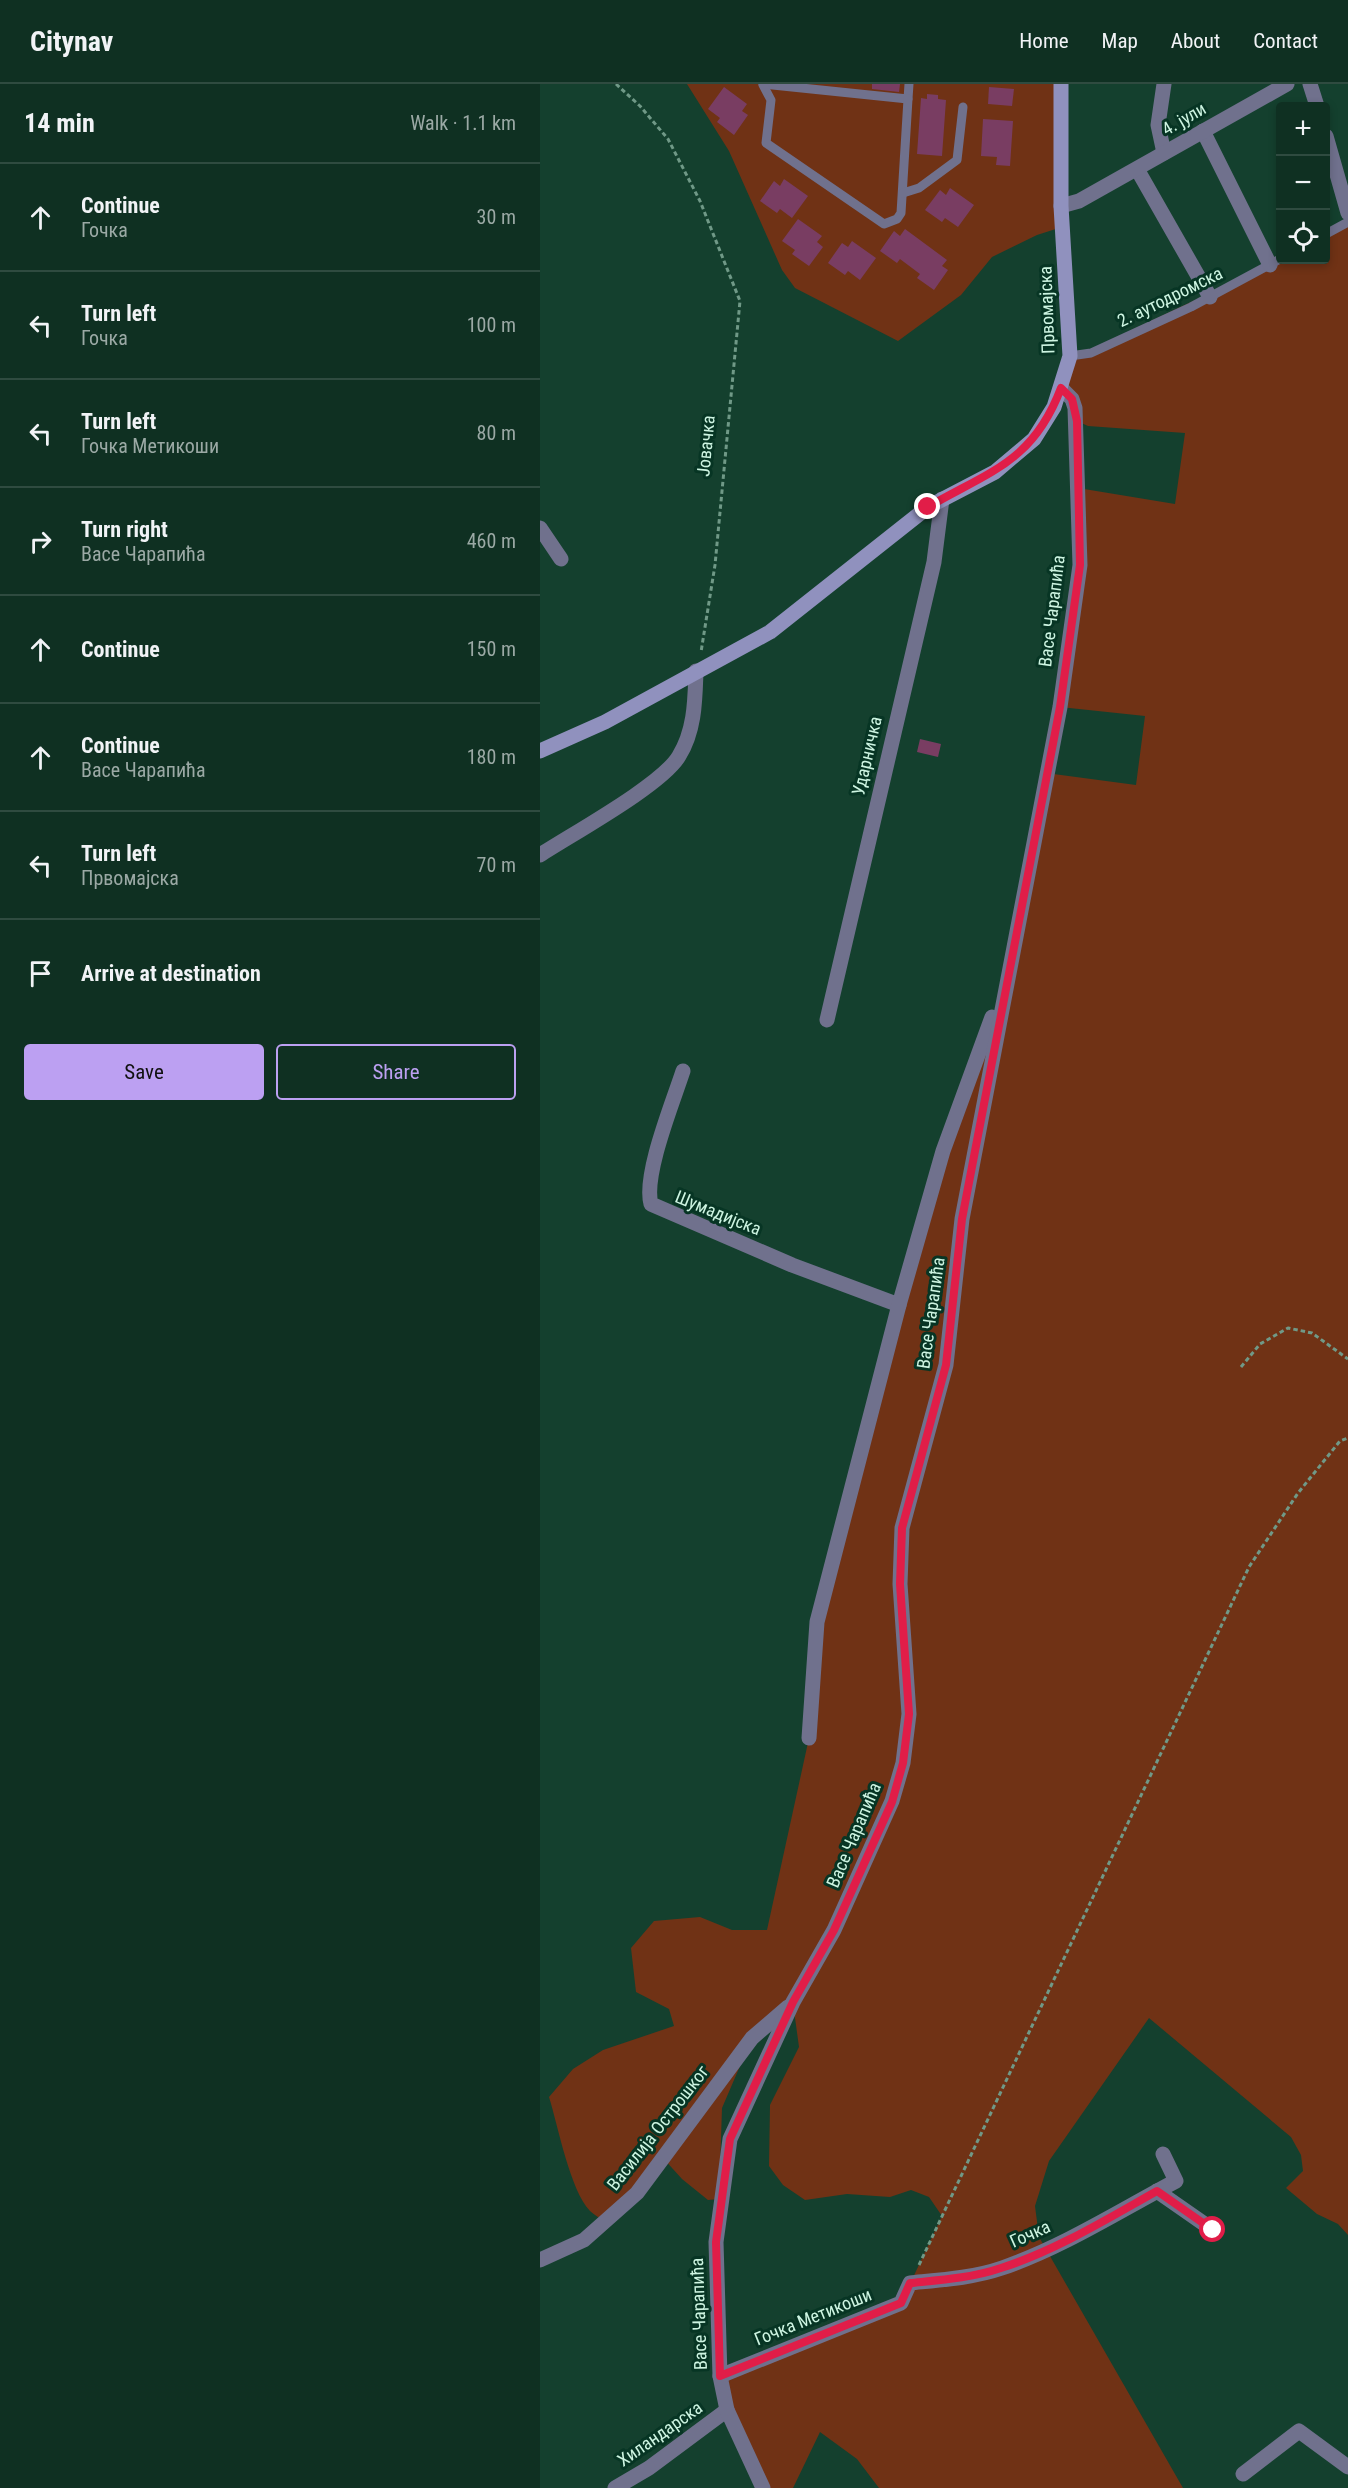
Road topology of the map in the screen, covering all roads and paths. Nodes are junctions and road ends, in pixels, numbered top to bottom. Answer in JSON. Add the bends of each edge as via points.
{"nodes":[{"id":1,"x":616,"y":84,"type":"edge"},
{"id":2,"x":763,"y":84,"type":"edge"},
{"id":3,"x":909,"y":84,"type":"edge"},
{"id":4,"x":1061,"y":84,"type":"edge"},
{"id":5,"x":1164,"y":84,"type":"edge"},
{"id":6,"x":1287,"y":84,"type":"edge"},
{"id":7,"x":1310,"y":84,"type":"edge"},
{"id":8,"x":908,"y":99,"type":"junction"},
{"id":9,"x":1316,"y":102,"type":"edge"},
{"id":10,"x":963,"y":107,"type":"dead end"},
{"id":11,"x":1203,"y":131,"type":"junction"},
{"id":12,"x":1330,"y":150,"type":"edge"},
{"id":13,"x":1164,"y":153,"type":"junction"},
{"id":14,"x":1137,"y":169,"type":"junction"},
{"id":15,"x":903,"y":193,"type":"junction"},
{"id":16,"x":1061,"y":206,"type":"junction"},
{"id":17,"x":1348,"y":213,"type":"edge"},
{"id":18,"x":1348,"y":222,"type":"edge"},
{"id":19,"x":1330,"y":232,"type":"edge"},
{"id":20,"x":1275,"y":262,"type":"edge"},
{"id":21,"x":1210,"y":297,"type":"junction"},
{"id":22,"x":1070,"y":356,"type":"junction"},
{"id":23,"x":1061,"y":388,"type":"junction"},
{"id":24,"x":942,"y":499,"type":"junction"},
{"id":25,"x":540,"y":528,"type":"edge"},
{"id":26,"x":561,"y":559,"type":"dead end"},
{"id":27,"x":696,"y":671,"type":"junction"},
{"id":28,"x":540,"y":751,"type":"edge"},
{"id":29,"x":540,"y":855,"type":"edge"},
{"id":30,"x":1008,"y":976,"type":"junction"},
{"id":31,"x":827,"y":1020,"type":"dead end"},
{"id":32,"x":683,"y":1071,"type":"dead end"},
{"id":33,"x":899,"y":1305,"type":"junction"},
{"id":34,"x":1348,"y":1359,"type":"edge"},
{"id":35,"x":1241,"y":1367,"type":"dead end"},
{"id":36,"x":1348,"y":1438,"type":"edge"},
{"id":37,"x":809,"y":1738,"type":"dead end"},
{"id":38,"x":793,"y":2002,"type":"junction"},
{"id":39,"x":1163,"y":2154,"type":"dead end"},
{"id":40,"x":1157,"y":2191,"type":"junction"},
{"id":41,"x":1213,"y":2230,"type":"dead end"},
{"id":42,"x":540,"y":2260,"type":"edge"},
{"id":43,"x":910,"y":2283,"type":"junction"},
{"id":44,"x":720,"y":2376,"type":"junction"},
{"id":45,"x":727,"y":2410,"type":"junction"},
{"id":46,"x":1348,"y":2467,"type":"edge"},
{"id":47,"x":1243,"y":2474,"type":"dead end"},
{"id":48,"x":615,"y":2488,"type":"edge"},
{"id":49,"x":763,"y":2488,"type":"edge"}],
"edges":[{"from":1,"to":27,"type":"path","name":"Јовачка","via":[[668,139],[700,201],[740,301],[715,565]]},
{"from":2,"to":8,"type":"lane"},
{"from":2,"to":15,"type":"lane","via":[[771,100],[766,143],[884,224],[901,213]]},
{"from":3,"to":8,"type":"lane"},
{"from":4,"to":16,"type":"main road","name":"Првомајска"},
{"from":5,"to":13,"type":"street","name":"4. јули","via":[[1158,124]]},
{"from":6,"to":11,"type":"street","name":"4. јули"},
{"from":7,"to":9,"type":"street"},
{"from":8,"to":15,"type":"lane"},
{"from":10,"to":15,"type":"lane","via":[[957,160],[919,188]]},
{"from":11,"to":13,"type":"street","name":"4. јули"},
{"from":11,"to":20,"type":"street"},
{"from":12,"to":17,"type":"street"},
{"from":13,"to":14,"type":"street","name":"4. јули"},
{"from":14,"to":16,"type":"street","name":"4. јули","via":[[1079,201]]},
{"from":14,"to":21,"type":"street"},
{"from":16,"to":22,"type":"main road","name":"Првомајска"},
{"from":18,"to":19,"type":"lane"},
{"from":20,"to":21,"type":"lane","name":"2. аутодромска"},
{"from":21,"to":22,"type":"lane","name":"2. аутодромска","via":[[1091,353]]},
{"from":22,"to":23,"type":"main road","name":"Првомајска"},
{"from":23,"to":24,"type":"main road","name":"Првомајска","via":[[1044,425],[1024,449],[994,472]]},
{"from":23,"to":30,"type":"street","name":"Васе Чарапића","via":[[1075,408],[1080,565],[1060,707]]},
{"from":24,"to":27,"type":"main road","name":"Првомајска","via":[[770,632]]},
{"from":24,"to":31,"type":"street","name":"Ударничка","via":[[934,562]]},
{"from":25,"to":26,"type":"street"},
{"from":27,"to":28,"type":"main road","via":[[605,722]]},
{"from":27,"to":29,"type":"street","via":[[695,714],[679,757],[648,786]]},
{"from":30,"to":33,"type":"street","name":"Васе Чарапића","via":[[943,1151]]},
{"from":30,"to":38,"type":"street","name":"Васе Чарапића","via":[[962,1219],[946,1365],[902,1528],[900,1584],[909,1714],[903,1763],[892,1802],[839,1920]]},
{"from":32,"to":33,"type":"street","name":"Шумадијска","via":[[653,1168],[648,1194],[651,1204],[792,1265]]},
{"from":33,"to":37,"type":"street","name":"Васе Чарапића","via":[[818,1622]]},
{"from":34,"to":35,"type":"path","via":[[1312,1334],[1288,1328],[1260,1344]]},
{"from":36,"to":43,"type":"path","via":[[1340,1441],[1298,1493],[1249,1567]]},
{"from":38,"to":42,"type":"street","name":"Василија Острошког","via":[[752,2038],[637,2193],[585,2240]]},
{"from":38,"to":44,"type":"street","name":"Васе Чарапића","via":[[730,2139],[716,2242]]},
{"from":39,"to":40,"type":"street","name":"Гочка","via":[[1176,2181]]},
{"from":40,"to":41,"type":"street"},
{"from":40,"to":43,"type":"street","name":"Гочка","via":[[1082,2232],[1001,2268]]},
{"from":43,"to":44,"type":"street","name":"Гочка Метикоши","via":[[901,2303]]},
{"from":44,"to":45,"type":"street","name":"Васе Чарапића"},
{"from":45,"to":48,"type":"street","name":"Хиландарска","via":[[649,2468]]},
{"from":45,"to":49,"type":"street"},
{"from":46,"to":47,"type":"street","via":[[1299,2431]]}]}
